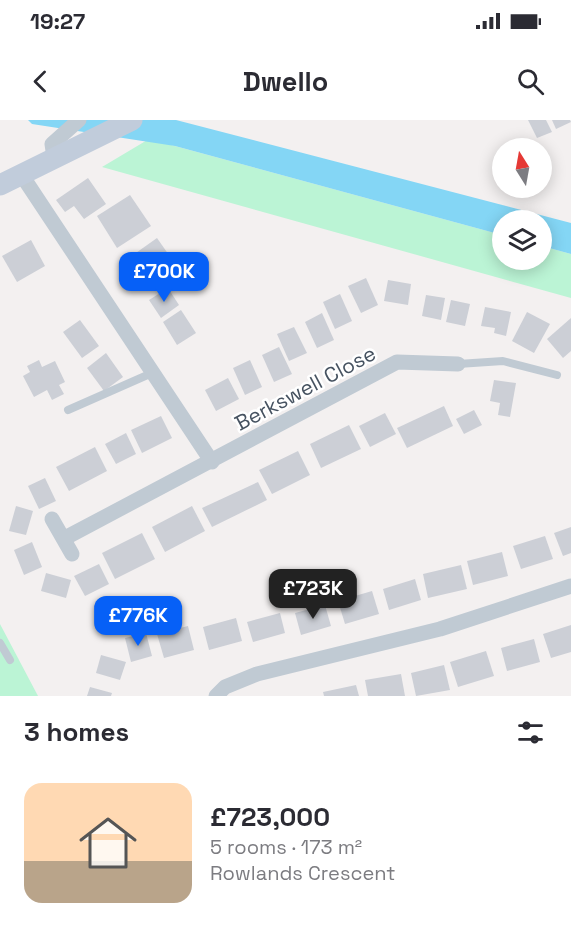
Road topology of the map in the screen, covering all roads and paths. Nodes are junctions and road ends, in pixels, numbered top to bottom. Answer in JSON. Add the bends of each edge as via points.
{"nodes":[{"id":1,"x":132,"y":120,"type":"edge"},
{"id":2,"x":76,"y":124,"type":"edge"},
{"id":3,"x":54,"y":158,"type":"junction"},
{"id":4,"x":21,"y":174,"type":"junction"},
{"id":5,"x":0,"y":186,"type":"edge"},
{"id":6,"x":458,"y":364,"type":"joint"},
{"id":7,"x":152,"y":373,"type":"junction"},
{"id":8,"x":557,"y":375,"type":"dead end"},
{"id":9,"x":68,"y":410,"type":"dead end"},
{"id":10,"x":212,"y":462,"type":"junction"},
{"id":11,"x":51,"y":519,"type":"dead end"},
{"id":12,"x":64,"y":538,"type":"junction"},
{"id":13,"x":72,"y":554,"type":"dead end"},
{"id":14,"x":571,"y":586,"type":"edge"},
{"id":15,"x":0,"y":643,"type":"edge"},
{"id":16,"x":10,"y":660,"type":"dead end"},
{"id":17,"x":216,"y":696,"type":"edge"}],
"edges":[{"from":1,"to":3,"type":"street"},
{"from":2,"to":3,"type":"street","via":[[52,144]]},
{"from":3,"to":4,"type":"street"},
{"from":4,"to":5,"type":"street"},
{"from":4,"to":7,"type":"street"},
{"from":6,"to":8,"type":"lane","via":[[503,361]]},
{"from":6,"to":10,"type":"street","name":"Berkswell Close","via":[[397,362]]},
{"from":7,"to":9,"type":"lane"},
{"from":7,"to":10,"type":"street"},
{"from":10,"to":12,"type":"street","name":"Berkswell Close"},
{"from":11,"to":12,"type":"street"},
{"from":12,"to":13,"type":"street"},
{"from":14,"to":17,"type":"street","via":[[440,629],[257,674],[225,687]]},
{"from":15,"to":16,"type":"lane"}]}
